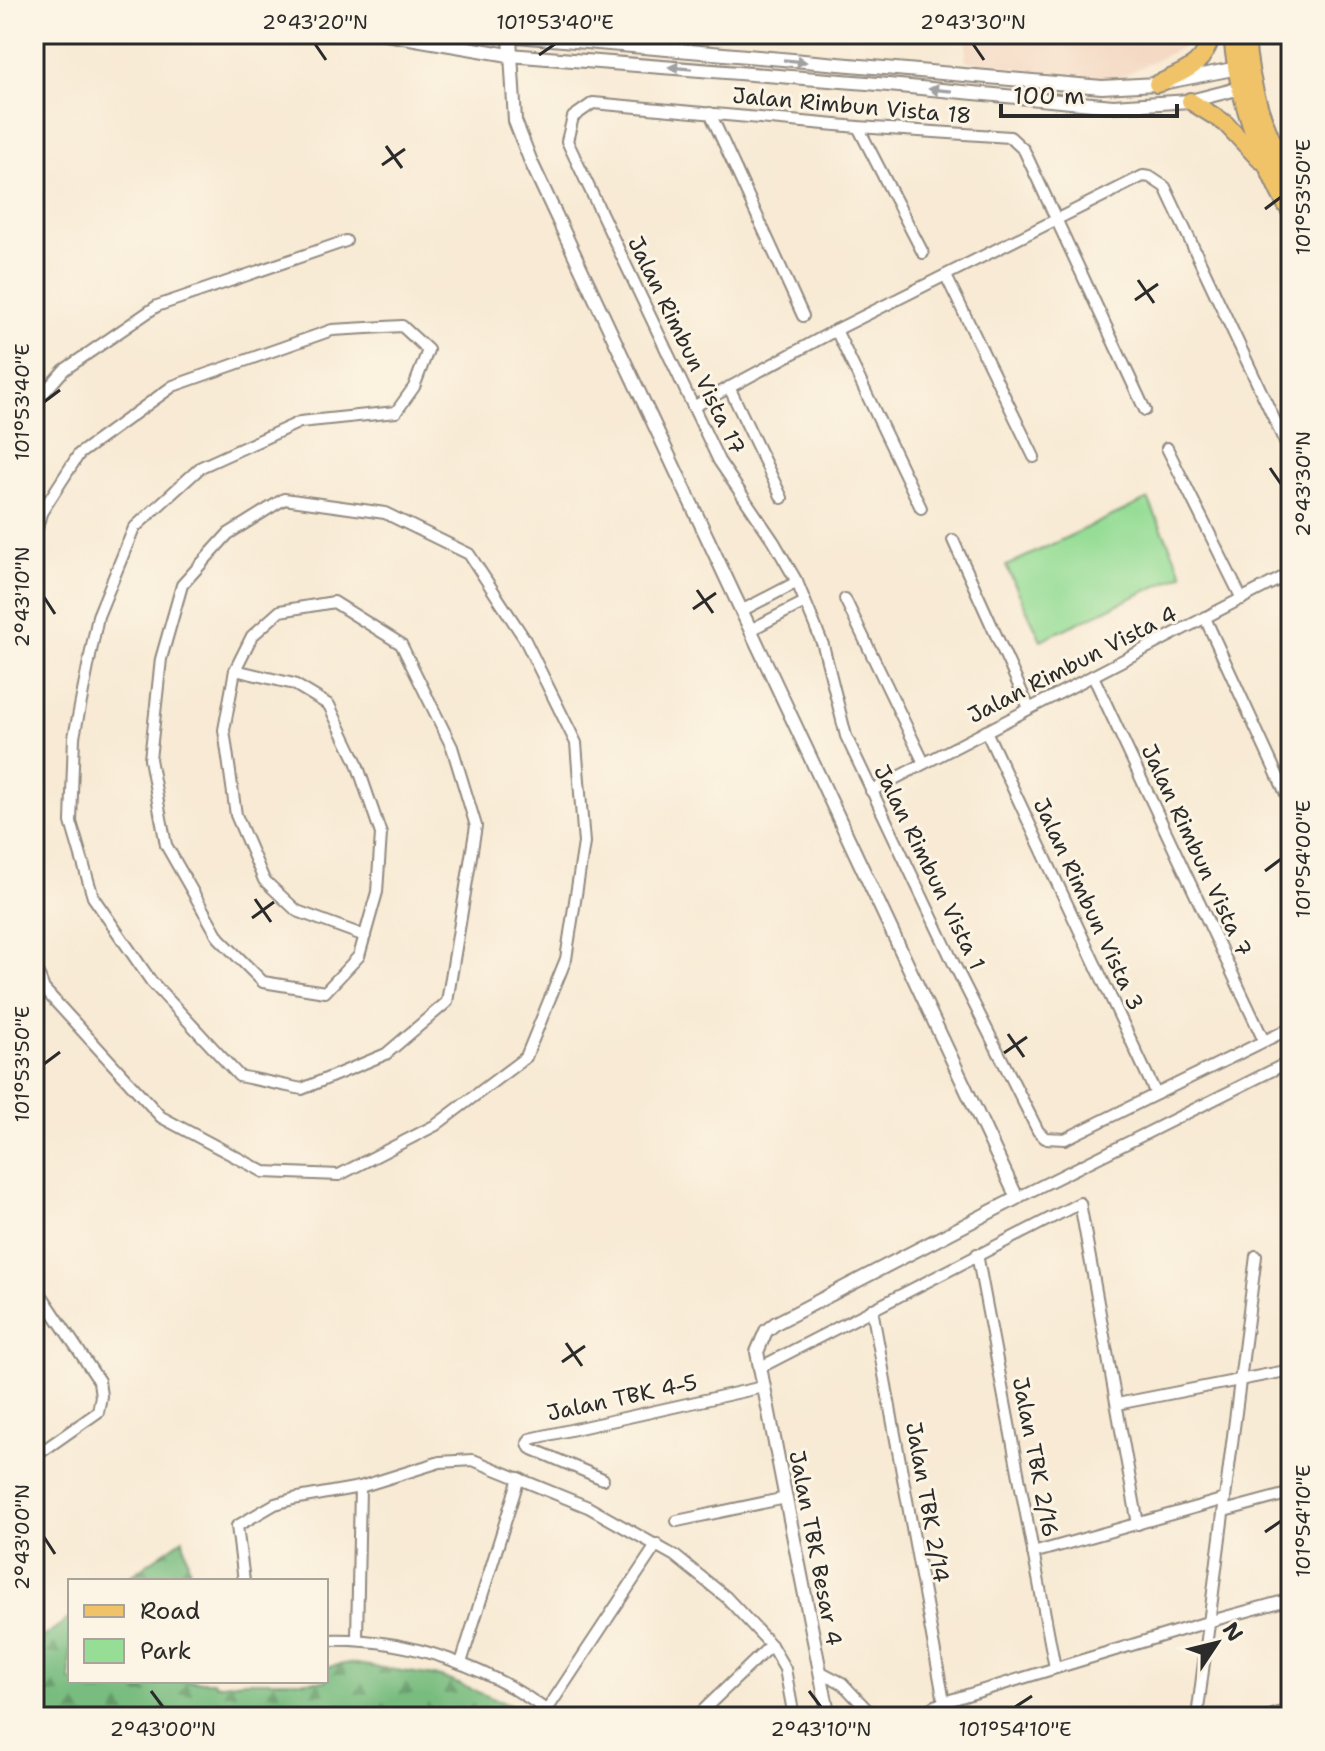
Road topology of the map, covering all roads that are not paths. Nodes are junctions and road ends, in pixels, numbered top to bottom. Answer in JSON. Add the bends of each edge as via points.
{"nodes":[{"id":1,"x":386,"y":34,"type":"edge"},
{"id":2,"x":494,"y":34,"type":"edge"},
{"id":3,"x":1212,"y":34,"type":"edge"},
{"id":4,"x":1232,"y":34,"type":"edge"},
{"id":5,"x":1246,"y":34,"type":"edge"},
{"id":6,"x":510,"y":37,"type":"junction"},
{"id":7,"x":509,"y":55,"type":"junction"},
{"id":8,"x":1242,"y":68,"type":"junction"},
{"id":9,"x":978,"y":76,"type":"junction"},
{"id":10,"x":1157,"y":84,"type":"junction"},
{"id":11,"x":1246,"y":87,"type":"junction"},
{"id":12,"x":977,"y":93,"type":"junction"},
{"id":13,"x":1190,"y":101,"type":"junction"},
{"id":14,"x":593,"y":103,"type":"joint"},
{"id":15,"x":710,"y":113,"type":"junction"},
{"id":16,"x":858,"y":127,"type":"junction"},
{"id":17,"x":1267,"y":167,"type":"junction"},
{"id":18,"x":1291,"y":181,"type":"edge"},
{"id":19,"x":1291,"y":212,"type":"edge"},
{"id":20,"x":1058,"y":221,"type":"junction"},
{"id":21,"x":346,"y":241,"type":"dead end"},
{"id":22,"x":923,"y":253,"type":"dead end"},
{"id":23,"x":946,"y":276,"type":"junction"},
{"id":24,"x":803,"y":316,"type":"dead end"},
{"id":25,"x":836,"y":330,"type":"junction"},
{"id":26,"x":729,"y":387,"type":"junction"},
{"id":27,"x":34,"y":404,"type":"edge"},
{"id":28,"x":693,"y":407,"type":"junction"},
{"id":29,"x":1145,"y":410,"type":"dead end"},
{"id":30,"x":1167,"y":448,"type":"dead end"},
{"id":31,"x":1291,"y":455,"type":"edge"},
{"id":32,"x":1034,"y":457,"type":"dead end"},
{"id":33,"x":782,"y":498,"type":"dead end"},
{"id":34,"x":921,"y":508,"type":"dead end"},
{"id":35,"x":38,"y":510,"type":"edge"},
{"id":36,"x":34,"y":540,"type":"edge"},
{"id":37,"x":953,"y":540,"type":"dead end"},
{"id":38,"x":1291,"y":573,"type":"edge"},
{"id":39,"x":797,"y":582,"type":"junction"},
{"id":40,"x":845,"y":599,"type":"dead end"},
{"id":41,"x":1242,"y":599,"type":"junction"},
{"id":42,"x":805,"y":602,"type":"junction"},
{"id":43,"x":741,"y":611,"type":"junction"},
{"id":44,"x":1205,"y":618,"type":"junction"},
{"id":45,"x":750,"y":630,"type":"junction"},
{"id":46,"x":235,"y":670,"type":"junction"},
{"id":47,"x":1093,"y":676,"type":"junction"},
{"id":48,"x":1029,"y":708,"type":"junction"},
{"id":49,"x":986,"y":731,"type":"junction"},
{"id":50,"x":924,"y":763,"type":"junction"},
{"id":51,"x":871,"y":791,"type":"junction"},
{"id":52,"x":1291,"y":805,"type":"edge"},
{"id":53,"x":365,"y":936,"type":"junction"},
{"id":54,"x":34,"y":963,"type":"edge"},
{"id":55,"x":1291,"y":1028,"type":"edge"},
{"id":56,"x":1264,"y":1041,"type":"junction"},
{"id":57,"x":1291,"y":1061,"type":"edge"},
{"id":58,"x":1156,"y":1094,"type":"junction"},
{"id":59,"x":1017,"y":1198,"type":"junction"},
{"id":60,"x":977,"y":1254,"type":"junction"},
{"id":61,"x":1256,"y":1256,"type":"dead end"},
{"id":62,"x":34,"y":1284,"type":"edge"},
{"id":63,"x":872,"y":1309,"type":"junction"},
{"id":64,"x":759,"y":1368,"type":"junction"},
{"id":65,"x":1291,"y":1370,"type":"edge"},
{"id":66,"x":1240,"y":1380,"type":"junction"},
{"id":67,"x":763,"y":1387,"type":"junction"},
{"id":68,"x":1117,"y":1404,"type":"junction"},
{"id":69,"x":34,"y":1457,"type":"edge"},
{"id":70,"x":519,"y":1478,"type":"junction"},
{"id":71,"x":603,"y":1479,"type":"dead end"},
{"id":72,"x":360,"y":1487,"type":"junction"},
{"id":73,"x":1291,"y":1493,"type":"edge"},
{"id":74,"x":786,"y":1498,"type":"junction"},
{"id":75,"x":1224,"y":1505,"type":"junction"},
{"id":76,"x":677,"y":1521,"type":"dead end"},
{"id":77,"x":1138,"y":1524,"type":"junction"},
{"id":78,"x":657,"y":1544,"type":"junction"},
{"id":79,"x":1033,"y":1553,"type":"junction"},
{"id":80,"x":244,"y":1579,"type":"edge"},
{"id":81,"x":1291,"y":1599,"type":"edge"},
{"id":82,"x":1211,"y":1621,"type":"junction"},
{"id":83,"x":357,"y":1639,"type":"junction"},
{"id":84,"x":328,"y":1640,"type":"edge"},
{"id":85,"x":771,"y":1645,"type":"junction"},
{"id":86,"x":461,"y":1663,"type":"junction"},
{"id":87,"x":1055,"y":1668,"type":"junction"},
{"id":88,"x":821,"y":1672,"type":"junction"},
{"id":89,"x":944,"y":1702,"type":"junction"},
{"id":90,"x":1291,"y":1709,"type":"edge"},
{"id":91,"x":551,"y":1714,"type":"edge"},
{"id":92,"x":696,"y":1717,"type":"edge"},
{"id":93,"x":794,"y":1717,"type":"edge"},
{"id":94,"x":829,"y":1717,"type":"edge"},
{"id":95,"x":874,"y":1717,"type":"edge"},
{"id":96,"x":911,"y":1717,"type":"edge"},
{"id":97,"x":956,"y":1717,"type":"edge"},
{"id":98,"x":1197,"y":1717,"type":"edge"},
{"id":99,"x":1267,"y":1717,"type":"edge"}],
"edges":[{"from":1,"to":7,"type":"street"},
{"from":2,"to":6,"type":"street"},
{"from":3,"to":10,"type":"main road","via":[[1200,61]]},
{"from":4,"to":8,"type":"main road"},
{"from":5,"to":8,"type":"main road"},
{"from":6,"to":7,"type":"street"},
{"from":6,"to":9,"type":"street","one_way":true},
{"from":12,"to":7,"type":"street","one_way":true},
{"from":7,"to":43,"type":"street","via":[[515,121],[531,162]]},
{"from":8,"to":10,"type":"street"},
{"from":8,"to":11,"type":"main road"},
{"from":9,"to":10,"type":"street","via":[[1102,87]]},
{"from":9,"to":12,"type":"street"},
{"from":11,"to":13,"type":"street"},
{"from":11,"to":17,"type":"main road","via":[[1246,114]]},
{"from":11,"to":18,"type":"main road"},
{"from":12,"to":13,"type":"street","via":[[1113,106]]},
{"from":13,"to":17,"type":"main road","via":[[1225,123]]},
{"from":14,"to":15,"type":"street","name":"Jalan Rimbun Vista 18"},
{"from":14,"to":28,"type":"street","name":"Jalan Rimbun Vista 17","via":[[573,117],[567,141]]},
{"from":15,"to":16,"type":"street","name":"Jalan Rimbun Vista 18"},
{"from":15,"to":24,"type":"street"},
{"from":16,"to":20,"type":"street","name":"Jalan Rimbun Vista 18","via":[[1010,137],[1024,150]]},
{"from":16,"to":22,"type":"street"},
{"from":17,"to":19,"type":"main road"},
{"from":20,"to":23,"type":"street"},
{"from":20,"to":29,"type":"street"},
{"from":20,"to":31,"type":"street","via":[[1136,178],[1150,177],[1165,187]]},
{"from":21,"to":27,"type":"street","via":[[157,306],[64,370]]},
{"from":23,"to":25,"type":"street"},
{"from":23,"to":32,"type":"street"},
{"from":25,"to":26,"type":"street"},
{"from":25,"to":34,"type":"street"},
{"from":26,"to":28,"type":"street"},
{"from":26,"to":33,"type":"street"},
{"from":28,"to":39,"type":"street","name":"Jalan Rimbun Vista 17","via":[[719,461]]},
{"from":30,"to":41,"type":"street"},
{"from":35,"to":36,"type":"street"},
{"from":35,"to":46,"type":"street","via":[[79,454],[173,386],[332,330],[402,326],[428,350],[414,387],[396,412],[300,422],[201,467],[134,528],[98,616],[74,737],[71,822],[93,897],[151,981],[239,1076],[302,1089],[386,1054],[447,1002],[476,826],[452,747],[401,644],[334,602],[280,611],[252,636]]},
{"from":37,"to":48,"type":"street"},
{"from":38,"to":41,"type":"street","name":"Jalan Rimbun Vista 4"},
{"from":39,"to":42,"type":"street","name":"Jalan Rimbun Vista 17"},
{"from":39,"to":43,"type":"street"},
{"from":40,"to":50,"type":"street"},
{"from":41,"to":44,"type":"street","name":"Jalan Rimbun Vista 4"},
{"from":42,"to":45,"type":"street"},
{"from":42,"to":51,"type":"street","name":"Jalan Rimbun Vista 1","via":[[823,645],[846,736]]},
{"from":43,"to":45,"type":"street"},
{"from":44,"to":47,"type":"street","name":"Jalan Rimbun Vista 4"},
{"from":44,"to":52,"type":"street"},
{"from":45,"to":59,"type":"street"},
{"from":46,"to":53,"type":"street","via":[[224,730],[236,815],[264,880],[297,911]]},
{"from":46,"to":53,"type":"street","via":[[294,684],[329,705],[356,761],[381,834],[377,892]]},
{"from":47,"to":48,"type":"street","name":"Jalan Rimbun Vista 4"},
{"from":47,"to":56,"type":"street","name":"Jalan Rimbun Vista 7"},
{"from":48,"to":49,"type":"street","name":"Jalan Rimbun Vista 4"},
{"from":49,"to":50,"type":"street","name":"Jalan Rimbun Vista 4"},
{"from":49,"to":58,"type":"street","name":"Jalan Rimbun Vista 3"},
{"from":50,"to":51,"type":"street","name":"Jalan Rimbun Vista 4"},
{"from":51,"to":58,"type":"street","name":"Jalan Rimbun Vista 1","via":[[1038,1131],[1045,1138],[1065,1139]]},
{"from":53,"to":54,"type":"street","via":[[359,956],[325,992],[263,982],[219,938],[166,845],[150,759],[161,659],[182,585],[228,534],[284,499],[385,513],[469,554],[524,638],[576,743],[584,843],[566,959],[526,1057],[436,1125],[339,1175],[264,1172],[161,1117],[44,989]]},
{"from":55,"to":56,"type":"street"},
{"from":56,"to":58,"type":"street"},
{"from":57,"to":59,"type":"street"},
{"from":59,"to":64,"type":"street","via":[[776,1323],[757,1352]]},
{"from":60,"to":63,"type":"street"},
{"from":60,"to":68,"type":"street","via":[[1080,1203]]},
{"from":60,"to":79,"type":"street","name":"Jalan TBK 2/16"},
{"from":61,"to":66,"type":"street"},
{"from":62,"to":69,"type":"street","via":[[99,1381],[101,1396],[98,1412]]},
{"from":63,"to":64,"type":"street"},
{"from":63,"to":89,"type":"street","name":"Jalan TBK 2/14"},
{"from":64,"to":67,"type":"street","name":"Jalan TBK Besar 4"},
{"from":65,"to":66,"type":"street"},
{"from":66,"to":68,"type":"street"},
{"from":66,"to":75,"type":"street"},
{"from":67,"to":71,"type":"street","name":"Jalan TBK 4-5","via":[[530,1439],[530,1448]]},
{"from":67,"to":74,"type":"street","name":"Jalan TBK Besar 4"},
{"from":68,"to":77,"type":"street"},
{"from":70,"to":72,"type":"street","via":[[473,1460],[440,1462]]},
{"from":70,"to":78,"type":"street"},
{"from":70,"to":86,"type":"street"},
{"from":72,"to":80,"type":"street","via":[[275,1504],[237,1526]]},
{"from":72,"to":83,"type":"street"},
{"from":73,"to":75,"type":"street"},
{"from":74,"to":76,"type":"street"},
{"from":74,"to":88,"type":"street","name":"Jalan TBK Besar 4"},
{"from":75,"to":77,"type":"street"},
{"from":75,"to":82,"type":"street"},
{"from":77,"to":79,"type":"street"},
{"from":78,"to":85,"type":"street","via":[[726,1597]]},
{"from":78,"to":91,"type":"street"},
{"from":79,"to":87,"type":"street","name":"Jalan TBK 2/16"},
{"from":81,"to":82,"type":"street"},
{"from":82,"to":87,"type":"street"},
{"from":82,"to":98,"type":"street"},
{"from":83,"to":84,"type":"street"},
{"from":83,"to":86,"type":"street"},
{"from":85,"to":92,"type":"street"},
{"from":85,"to":93,"type":"street","via":[[785,1669]]},
{"from":86,"to":91,"type":"street","via":[[510,1685]]},
{"from":87,"to":89,"type":"street"},
{"from":88,"to":94,"type":"street","name":"Jalan TBK Besar 4"},
{"from":88,"to":95,"type":"street","via":[[842,1683]]},
{"from":89,"to":96,"type":"street"},
{"from":89,"to":97,"type":"street"},
{"from":90,"to":99,"type":"street"}]}
